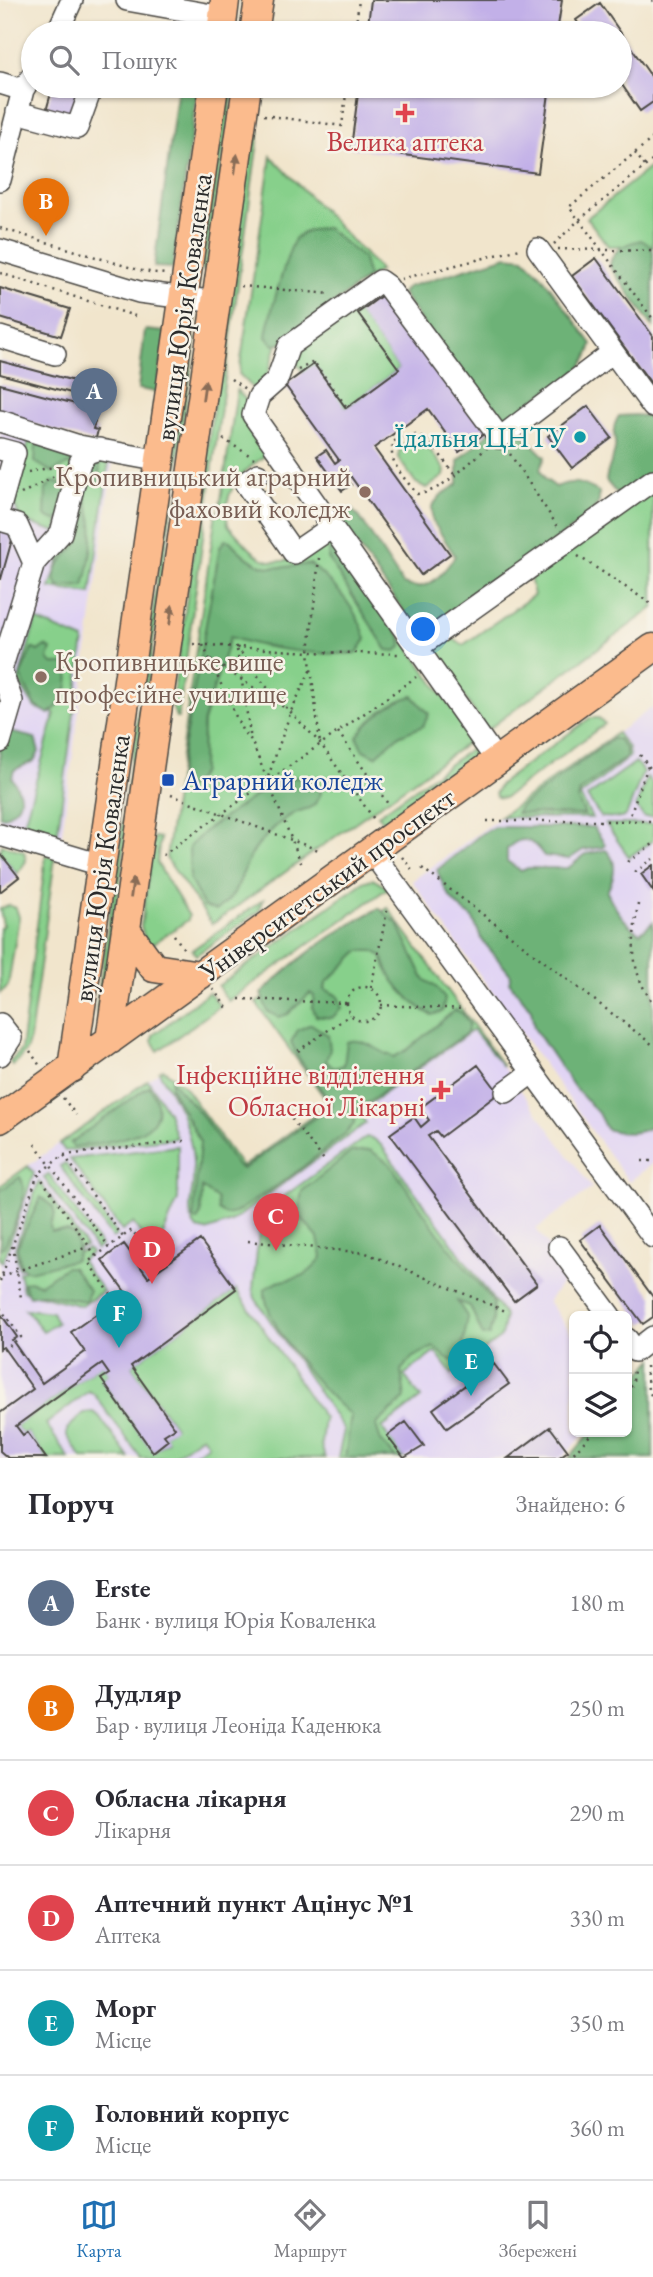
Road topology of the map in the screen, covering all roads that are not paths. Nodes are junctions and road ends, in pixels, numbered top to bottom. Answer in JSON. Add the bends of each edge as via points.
{"nodes":[{"id":1,"x":72,"y":0,"type":"edge"},
{"id":2,"x":127,"y":0,"type":"edge"},
{"id":3,"x":259,"y":0,"type":"edge"},
{"id":4,"x":223,"y":17,"type":"edge"},
{"id":5,"x":62,"y":21,"type":"edge"},
{"id":6,"x":256,"y":21,"type":"edge"},
{"id":7,"x":21,"y":82,"type":"edge"},
{"id":8,"x":0,"y":83,"type":"edge"},
{"id":9,"x":22,"y":98,"type":"edge"},
{"id":10,"x":88,"y":98,"type":"edge"},
{"id":11,"x":212,"y":98,"type":"edge"},
{"id":12,"x":245,"y":98,"type":"edge"},
{"id":13,"x":17,"y":111,"type":"junction"},
{"id":14,"x":0,"y":180,"type":"edge"},
{"id":15,"x":538,"y":249,"type":"road end"},
{"id":16,"x":0,"y":250,"type":"edge"},
{"id":17,"x":185,"y":298,"type":"junction"},
{"id":18,"x":217,"y":302,"type":"junction"},
{"id":19,"x":0,"y":337,"type":"edge"},
{"id":20,"x":613,"y":352,"type":"junction"},
{"id":21,"x":55,"y":354,"type":"dead end"},
{"id":22,"x":653,"y":407,"type":"edge"},
{"id":23,"x":0,"y":421,"type":"edge"},
{"id":24,"x":0,"y":449,"type":"edge"},
{"id":25,"x":99,"y":449,"type":"junction"},
{"id":26,"x":161,"y":461,"type":"junction"},
{"id":27,"x":270,"y":465,"type":"junction"},
{"id":28,"x":653,"y":480,"type":"edge"},
{"id":29,"x":0,"y":506,"type":"edge"},
{"id":30,"x":0,"y":520,"type":"edge"},
{"id":31,"x":326,"y":530,"type":"junction"},
{"id":32,"x":34,"y":564,"type":"junction"},
{"id":33,"x":653,"y":648,"type":"edge"},
{"id":34,"x":423,"y":656,"type":"junction"},
{"id":35,"x":0,"y":742,"type":"edge"},
{"id":36,"x":497,"y":761,"type":"junction"},
{"id":37,"x":0,"y":835,"type":"edge"},
{"id":38,"x":375,"y":838,"type":"junction"},
{"id":39,"x":101,"y":865,"type":"junction"},
{"id":40,"x":126,"y":930,"type":"junction"},
{"id":41,"x":201,"y":974,"type":"junction"},
{"id":42,"x":118,"y":1023,"type":"junction"},
{"id":43,"x":0,"y":1024,"type":"edge"},
{"id":44,"x":0,"y":1055,"type":"edge"},
{"id":45,"x":72,"y":1068,"type":"junction"},
{"id":46,"x":533,"y":1072,"type":"junction"},
{"id":47,"x":506,"y":1092,"type":"dead end"},
{"id":48,"x":1,"y":1113,"type":"edge"},
{"id":49,"x":653,"y":1237,"type":"edge"},
{"id":50,"x":559,"y":1247,"type":"dead end"},
{"id":51,"x":606,"y":1311,"type":"edge"},
{"id":52,"x":653,"y":1337,"type":"edge"},
{"id":53,"x":636,"y":1352,"type":"edge"}],
"edges":[{"from":1,"to":5,"type":"street"},
{"from":2,"to":4,"type":"street"},
{"from":3,"to":6,"type":"main road"},
{"from":7,"to":8,"type":"street"},
{"from":9,"to":13,"type":"street"},
{"from":10,"to":13,"type":"street","via":[[77,128]]},
{"from":11,"to":17,"type":"main road","name":"вулиця Юрія Коваленка"},
{"from":18,"to":12,"type":"main road","name":"вулиця Юрія Коваленка","one_way":true},
{"from":13,"to":14,"type":"street"},
{"from":15,"to":20,"type":"street"},
{"from":16,"to":17,"type":"street","via":[[139,292]]},
{"from":17,"to":18,"type":"street"},
{"from":17,"to":26,"type":"main road","name":"вулиця Юрія Коваленка"},
{"from":40,"to":18,"type":"main road","name":"вулиця Юрія Коваленка","one_way":true},
{"from":19,"to":21,"type":"street"},
{"from":20,"to":22,"type":"street"},
{"from":20,"to":27,"type":"street","via":[[500,438],[380,281],[289,346],[277,380],[259,396],[253,415]]},
{"from":23,"to":25,"type":"street"},
{"from":24,"to":29,"type":"street","via":[[15,453]]},
{"from":25,"to":26,"type":"street"},
{"from":25,"to":32,"type":"street","via":[[80,462],[61,533]]},
{"from":26,"to":39,"type":"main road","name":"вулиця Юрія Коваленка"},
{"from":27,"to":31,"type":"street"},
{"from":27,"to":31,"type":"street","via":[[245,482],[294,553]]},
{"from":28,"to":34,"type":"street"},
{"from":30,"to":32,"type":"street","via":[[18,525]]},
{"from":31,"to":34,"type":"street"},
{"from":32,"to":35,"type":"street","via":[[1,670],[12,701]]},
{"from":33,"to":36,"type":"main road","name":"Університетський проспект"},
{"from":34,"to":36,"type":"street"},
{"from":36,"to":38,"type":"main road","name":"Університетський проспект"},
{"from":37,"to":39,"type":"street"},
{"from":38,"to":41,"type":"main road","name":"Університетський проспект"},
{"from":38,"to":46,"type":"street"},
{"from":39,"to":45,"type":"main road","name":"вулиця Юрія Коваленка"},
{"from":40,"to":41,"type":"main road","via":[[154,968]]},
{"from":40,"to":42,"type":"main road","name":"вулиця Юрія Коваленка"},
{"from":41,"to":42,"type":"main road","name":"Університетський проспект"},
{"from":42,"to":45,"type":"main road","name":"Університетський проспект"},
{"from":43,"to":44,"type":"street","via":[[10,1038]]},
{"from":45,"to":48,"type":"main road","name":"Університетський проспект"},
{"from":46,"to":47,"type":"street"},
{"from":46,"to":49,"type":"street"},
{"from":50,"to":51,"type":"street"},
{"from":52,"to":53,"type":"street"}]}
